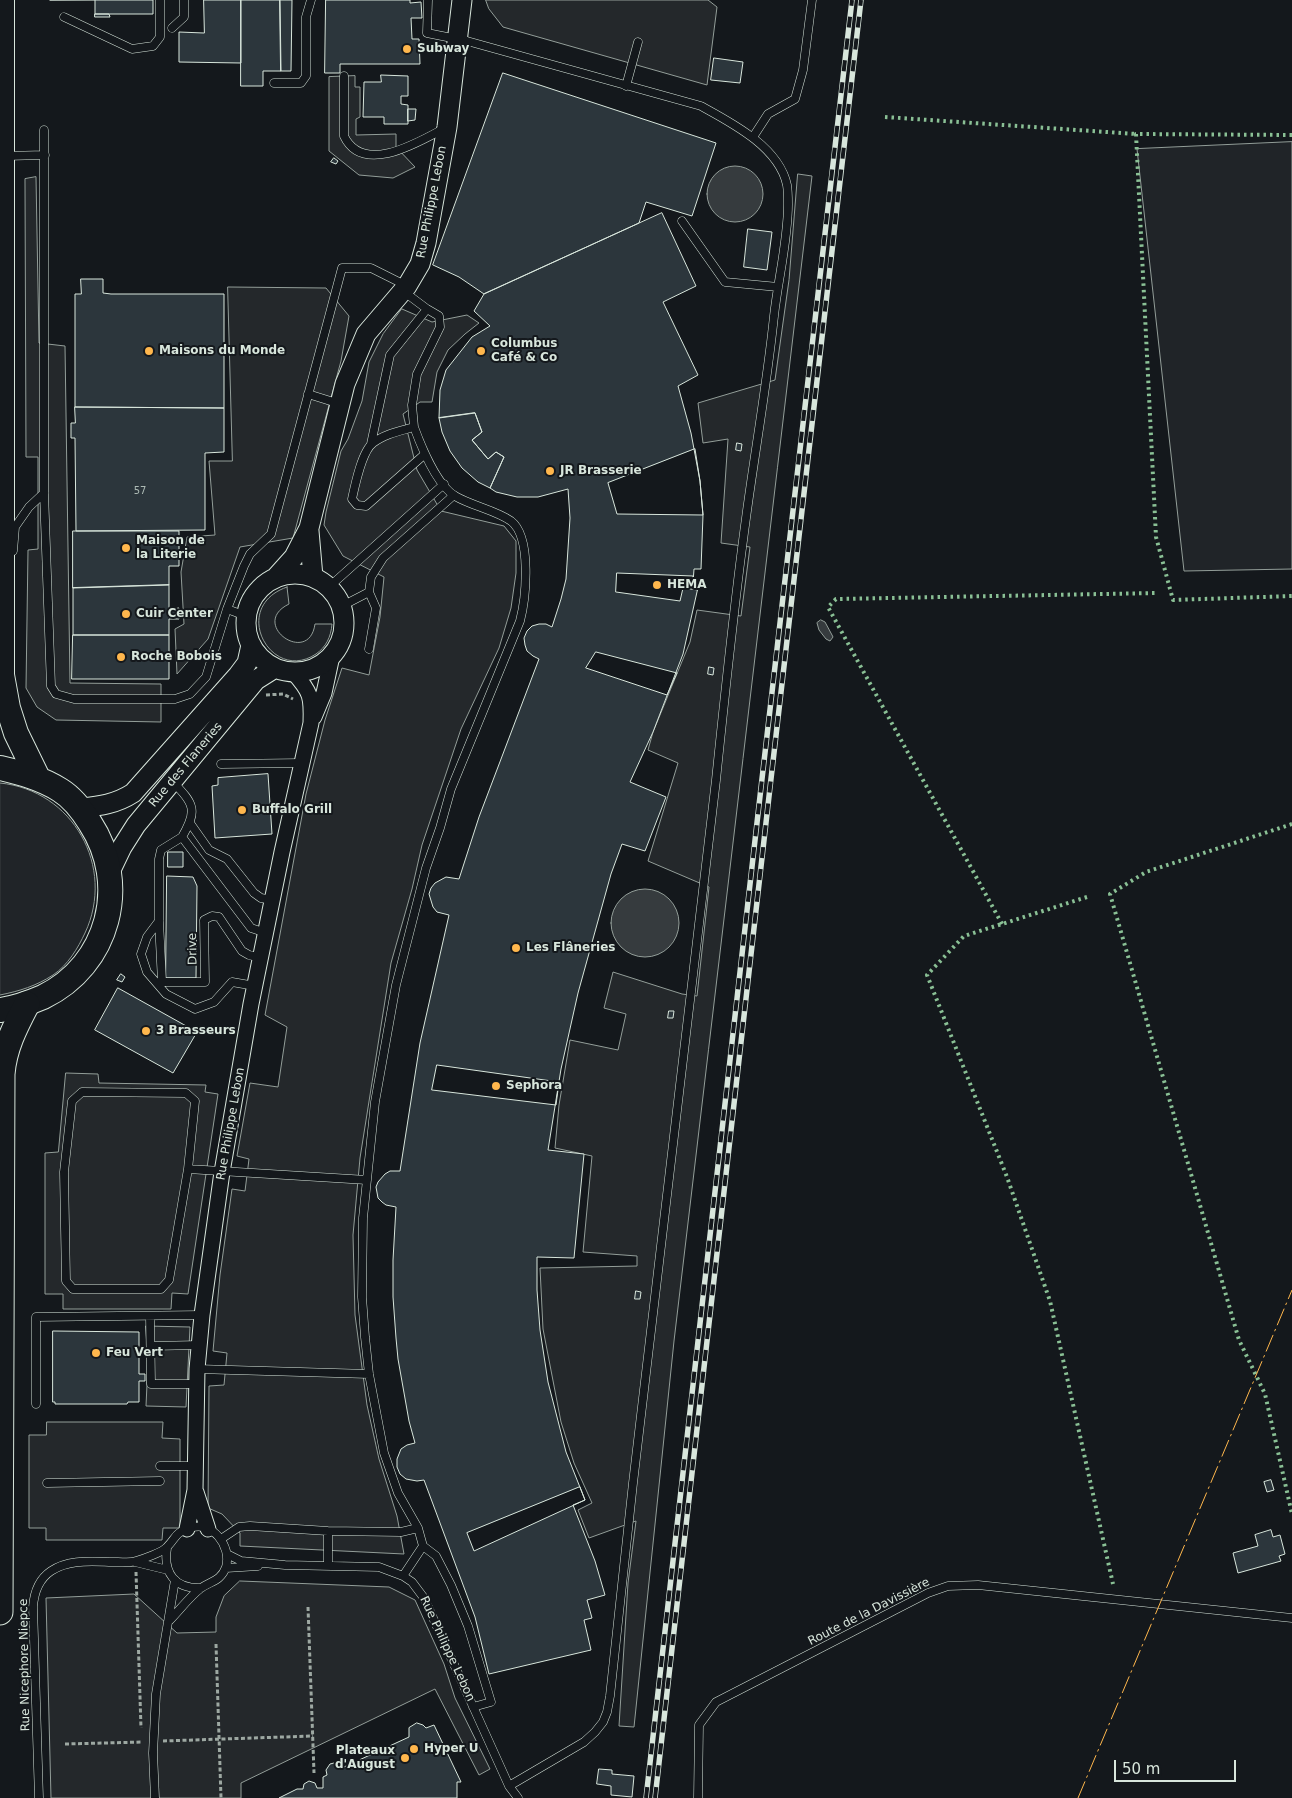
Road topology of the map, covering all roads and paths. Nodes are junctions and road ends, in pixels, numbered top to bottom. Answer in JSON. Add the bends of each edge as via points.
{"nodes":[{"id":1,"x":2,"y":0,"type":"edge"},
{"id":2,"x":160,"y":0,"type":"edge"},
{"id":3,"x":184,"y":0,"type":"edge"},
{"id":4,"x":311,"y":0,"type":"edge"},
{"id":5,"x":428,"y":0,"type":"edge"},
{"id":6,"x":462,"y":0,"type":"edge"},
{"id":7,"x":812,"y":0,"type":"edge"},
{"id":8,"x":64,"y":17,"type":"dead end"},
{"id":9,"x":172,"y":28,"type":"dead end"},
{"id":10,"x":457,"y":39,"type":"junction"},
{"id":11,"x":638,"y":42,"type":"dead end"},
{"id":12,"x":344,"y":76,"type":"dead end"},
{"id":13,"x":274,"y":84,"type":"dead end"},
{"id":14,"x":626,"y":86,"type":"junction"},
{"id":15,"x":446,"y":127,"type":"junction"},
{"id":16,"x":44,"y":130,"type":"dead end"},
{"id":17,"x":753,"y":137,"type":"junction"},
{"id":18,"x":45,"y":155,"type":"junction"},
{"id":19,"x":3,"y":156,"type":"junction"},
{"id":20,"x":682,"y":221,"type":"dead end"},
{"id":21,"x":778,"y":287,"type":"junction"},
{"id":22,"x":405,"y":288,"type":"junction"},
{"id":23,"x":428,"y":309,"type":"junction"},
{"id":24,"x":308,"y":394,"type":"junction"},
{"id":25,"x":340,"y":404,"type":"junction"},
{"id":26,"x":414,"y":427,"type":"junction"},
{"id":27,"x":371,"y":444,"type":"junction"},
{"id":28,"x":425,"y":454,"type":"junction"},
{"id":29,"x":444,"y":484,"type":"junction"},
{"id":30,"x":44,"y":493,"type":"junction"},
{"id":31,"x":454,"y":495,"type":"junction"},
{"id":32,"x":309,"y":528,"type":"junction"},
{"id":33,"x":12,"y":557,"type":"dead end"},
{"id":34,"x":11,"y":577,"type":"dead end"},
{"id":35,"x":276,"y":577,"type":"junction"},
{"id":36,"x":313,"y":577,"type":"junction"},
{"id":37,"x":329,"y":587,"type":"junction"},
{"id":38,"x":369,"y":592,"type":"junction"},
{"id":39,"x":342,"y":606,"type":"junction"},
{"id":40,"x":227,"y":609,"type":"junction"},
{"id":41,"x":246,"y":616,"type":"junction"},
{"id":42,"x":251,"y":645,"type":"junction"},
{"id":43,"x":369,"y":649,"type":"dead end"},
{"id":44,"x":332,"y":656,"type":"junction"},
{"id":45,"x":275,"y":668,"type":"junction"},
{"id":46,"x":294,"y":672,"type":"junction"},
{"id":47,"x":2,"y":675,"type":"junction"},
{"id":48,"x":251,"y":686,"type":"junction"},
{"id":49,"x":296,"y":700,"type":"dead end"},
{"id":50,"x":311,"y":723,"type":"junction"},
{"id":51,"x":302,"y":763,"type":"junction"},
{"id":52,"x":221,"y":764,"type":"dead end"},
{"id":53,"x":0,"y":768,"type":"edge"},
{"id":54,"x":38,"y":778,"type":"junction"},
{"id":55,"x":173,"y":782,"type":"junction"},
{"id":56,"x":81,"y":808,"type":"junction"},
{"id":57,"x":190,"y":823,"type":"junction"},
{"id":58,"x":182,"y":837,"type":"junction"},
{"id":59,"x":110,"y":872,"type":"junction"},
{"id":60,"x":272,"y":900,"type":"junction"},
{"id":61,"x":159,"y":921,"type":"junction"},
{"id":62,"x":266,"y":933,"type":"junction"},
{"id":63,"x":261,"y":958,"type":"junction"},
{"id":64,"x":255,"y":986,"type":"junction"},
{"id":65,"x":27,"y":1004,"type":"junction"},
{"id":66,"x":0,"y":1010,"type":"edge"},
{"id":67,"x":188,"y":1169,"type":"junction"},
{"id":68,"x":222,"y":1172,"type":"junction"},
{"id":69,"x":367,"y":1180,"type":"junction"},
{"id":70,"x":202,"y":1315,"type":"junction"},
{"id":71,"x":150,"y":1316,"type":"junction"},
{"id":72,"x":200,"y":1345,"type":"junction"},
{"id":73,"x":151,"y":1346,"type":"junction"},
{"id":74,"x":368,"y":1374,"type":"junction"},
{"id":75,"x":197,"y":1377,"type":"junction"},
{"id":76,"x":36,"y":1404,"type":"dead end"},
{"id":77,"x":160,"y":1466,"type":"dead end"},
{"id":78,"x":196,"y":1466,"type":"junction"},
{"id":79,"x":160,"y":1481,"type":"dead end"},
{"id":80,"x":47,"y":1483,"type":"dead end"},
{"id":81,"x":195,"y":1490,"type":"junction"},
{"id":82,"x":189,"y":1528,"type":"junction"},
{"id":83,"x":418,"y":1528,"type":"junction"},
{"id":84,"x":208,"y":1529,"type":"junction"},
{"id":85,"x":328,"y":1531,"type":"junction"},
{"id":86,"x":221,"y":1539,"type":"junction"},
{"id":87,"x":423,"y":1546,"type":"junction"},
{"id":88,"x":166,"y":1548,"type":"junction"},
{"id":89,"x":227,"y":1554,"type":"junction"},
{"id":90,"x":135,"y":1562,"type":"junction"},
{"id":91,"x":285,"y":1565,"type":"junction"},
{"id":92,"x":328,"y":1566,"type":"junction"},
{"id":93,"x":226,"y":1568,"type":"junction"},
{"id":94,"x":168,"y":1570,"type":"junction"},
{"id":95,"x":136,"y":1571,"type":"dead end"},
{"id":96,"x":403,"y":1576,"type":"junction"},
{"id":97,"x":175,"y":1580,"type":"junction"},
{"id":98,"x":201,"y":1588,"type":"junction"},
{"id":99,"x":308,"y":1607,"type":"dead end"},
{"id":100,"x":0,"y":1612,"type":"edge"},
{"id":101,"x":1292,"y":1618,"type":"edge"},
{"id":102,"x":169,"y":1621,"type":"junction"},
{"id":103,"x":216,"y":1644,"type":"dead end"},
{"id":104,"x":473,"y":1707,"type":"junction"},
{"id":105,"x":141,"y":1732,"type":"dead end"},
{"id":106,"x":313,"y":1736,"type":"junction"},
{"id":107,"x":219,"y":1739,"type":"junction"},
{"id":108,"x":154,"y":1741,"type":"junction"},
{"id":109,"x":142,"y":1742,"type":"junction"},
{"id":110,"x":65,"y":1744,"type":"dead end"},
{"id":111,"x":142,"y":1750,"type":"dead end"},
{"id":112,"x":314,"y":1773,"type":"dead end"},
{"id":113,"x":509,"y":1786,"type":"junction"},
{"id":114,"x":516,"y":1797,"type":"edge"},
{"id":115,"x":38,"y":1798,"type":"edge"},
{"id":116,"x":155,"y":1798,"type":"edge"},
{"id":117,"x":221,"y":1798,"type":"edge"},
{"id":118,"x":698,"y":1798,"type":"edge"}],
"edges":[{"from":1,"to":19,"type":"main road"},
{"from":2,"to":8,"type":"lane","via":[[160,37],[153,46],[132,49]]},
{"from":3,"to":9,"type":"lane","via":[[184,17]]},
{"from":4,"to":13,"type":"lane","via":[[306,17],[306,76],[301,83]]},
{"from":5,"to":10,"type":"lane","via":[[427,33]]},
{"from":6,"to":10,"type":"street","name":"Rue Philippe Lebon"},
{"from":7,"to":17,"type":"lane","via":[[803,70],[795,99],[768,114]]},
{"from":10,"to":14,"type":"lane"},
{"from":10,"to":15,"type":"street","name":"Rue Philippe Lebon"},
{"from":11,"to":14,"type":"lane"},
{"from":12,"to":15,"type":"lane","via":[[344,136],[348,144],[359,151],[390,154]]},
{"from":14,"to":17,"type":"lane","via":[[701,106]]},
{"from":15,"to":22,"type":"street","name":"Rue Philippe Lebon","via":[[426,243],[420,264]]},
{"from":16,"to":18,"type":"lane"},
{"from":17,"to":21,"type":"lane","via":[[779,164],[787,185],[788,224]]},
{"from":18,"to":19,"type":"lane"},
{"from":18,"to":30,"type":"lane"},
{"from":19,"to":47,"type":"main road"},
{"from":20,"to":21,"type":"lane","via":[[725,282]]},
{"from":21,"to":113,"type":"lane","via":[[725,688],[610,1696],[603,1722],[584,1742]]},
{"from":22,"to":23,"type":"lane"},
{"from":22,"to":24,"type":"lane","via":[[371,268],[342,268]]},
{"from":22,"to":25,"type":"street","name":"Rue Philippe Lebon","via":[[366,334]]},
{"from":23,"to":26,"type":"lane","via":[[439,316],[440,327],[417,374],[412,405]]},
{"from":23,"to":27,"type":"lane","via":[[390,355]]},
{"from":24,"to":25,"type":"lane"},
{"from":24,"to":40,"type":"lane","via":[[271,534],[250,554]]},
{"from":25,"to":32,"type":"street","name":"Rue Philippe Lebon"},
{"from":26,"to":27,"type":"lane"},
{"from":26,"to":28,"type":"lane"},
{"from":27,"to":28,"type":"lane","via":[[359,468],[352,498],[357,505],[366,506]]},
{"from":28,"to":29,"type":"lane"},
{"from":29,"to":31,"type":"lane"},
{"from":29,"to":37,"type":"lane"},
{"from":30,"to":33,"type":"lane","via":[[15,527]]},
{"from":30,"to":40,"type":"lane","via":[[50,686],[56,694],[74,699],[175,699],[190,694],[206,677]]},
{"from":31,"to":38,"type":"lane","via":[[383,558],[371,577]]},
{"from":31,"to":69,"type":"lane","via":[[510,520],[518,527],[525,564],[524,605],[451,789],[422,883],[396,985],[375,1102]]},
{"from":32,"to":35,"type":"street","name":"Rue Philippe Lebon","via":[[294,557]]},
{"from":32,"to":36,"type":"street","name":"Rue Philippe Lebon"},
{"from":34,"to":47,"type":"lane"},
{"from":35,"to":36,"type":"street","via":[[301,574]]},
{"from":35,"to":41,"type":"street","via":[[256,593]]},
{"from":36,"to":37,"type":"street"},
{"from":37,"to":39,"type":"street"},
{"from":38,"to":39,"type":"lane"},
{"from":38,"to":43,"type":"lane","via":[[376,608]]},
{"from":39,"to":44,"type":"street","via":[[344,632]]},
{"from":40,"to":41,"type":"lane"},
{"from":41,"to":42,"type":"street","via":[[246,631]]},
{"from":42,"to":45,"type":"street","via":[[265,662]]},
{"from":42,"to":56,"type":"street","name":"Rue des Flaneries","via":[[247,663],[238,675],[133,793],[108,805]]},
{"from":44,"to":46,"type":"street","via":[[308,671]]},
{"from":44,"to":50,"type":"street","name":"Rue Philippe Lebon","via":[[324,693]]},
{"from":45,"to":46,"type":"street"},
{"from":45,"to":48,"type":"street","name":"Rue des Flaneries"},
{"from":46,"to":50,"type":"street","name":"Rue Philippe Lebon","via":[[306,687],[312,703]]},
{"from":47,"to":54,"type":"main road","via":[[16,734]]},
{"from":48,"to":49,"type":"path","via":[[263,696],[283,694]]},
{"from":48,"to":55,"type":"street","name":"Rue des Flaneries"},
{"from":50,"to":51,"type":"street","name":"Rue Philippe Lebon"},
{"from":51,"to":52,"type":"lane"},
{"from":51,"to":60,"type":"street","name":"Rue Philippe Lebon"},
{"from":53,"to":54,"type":"main road"},
{"from":54,"to":56,"type":"main road","via":[[61,790]]},
{"from":55,"to":57,"type":"lane","via":[[189,798],[193,812]]},
{"from":55,"to":59,"type":"street","name":"Rue des Flaneries","via":[[136,825]]},
{"from":56,"to":59,"type":"main road","via":[[100,838]]},
{"from":57,"to":58,"type":"lane"},
{"from":57,"to":60,"type":"lane","via":[[209,850],[227,858],[254,893]]},
{"from":58,"to":61,"type":"lane","via":[[162,850],[159,859]]},
{"from":58,"to":62,"type":"lane","via":[[251,928]]},
{"from":59,"to":65,"type":"main road","via":[[110,906],[106,922],[101,938],[83,967],[58,989]]},
{"from":60,"to":62,"type":"street","name":"Rue Philippe Lebon"},
{"from":61,"to":63,"type":"lane","name":"Drive","via":[[162,982],[205,982],[204,920],[212,916],[219,916],[242,951]]},
{"from":61,"to":64,"type":"lane","via":[[141,954],[147,972],[166,994],[195,1009],[214,1002],[232,982]]},
{"from":62,"to":63,"type":"street","name":"Rue Philippe Lebon"},
{"from":63,"to":64,"type":"street","name":"Rue Philippe Lebon"},
{"from":64,"to":68,"type":"street","name":"Rue Philippe Lebon"},
{"from":65,"to":66,"type":"main road"},
{"from":65,"to":100,"type":"highway","via":[[9,1040],[2,1074]]},
{"from":67,"to":67,"type":"lane","via":[[195,1101],[186,1093],[82,1092],[72,1101],[64,1172],[66,1281],[73,1288],[161,1289],[169,1280]]},
{"from":67,"to":68,"type":"lane"},
{"from":68,"to":69,"type":"lane"},
{"from":68,"to":70,"type":"street","name":"Rue Philippe Lebon"},
{"from":69,"to":74,"type":"lane","via":[[362,1297]]},
{"from":70,"to":71,"type":"lane"},
{"from":70,"to":72,"type":"street","name":"Rue Philippe Lebon"},
{"from":71,"to":73,"type":"lane"},
{"from":71,"to":76,"type":"lane","via":[[36,1317]]},
{"from":72,"to":73,"type":"lane"},
{"from":72,"to":75,"type":"street","name":"Rue Philippe Lebon"},
{"from":73,"to":75,"type":"lane","via":[[151,1384]]},
{"from":74,"to":75,"type":"lane"},
{"from":74,"to":83,"type":"lane","via":[[384,1453],[398,1493]]},
{"from":75,"to":78,"type":"street","name":"Rue Philippe Lebon"},
{"from":77,"to":78,"type":"lane"},
{"from":78,"to":81,"type":"street","name":"Rue Philippe Lebon"},
{"from":79,"to":80,"type":"lane"},
{"from":81,"to":82,"type":"street","name":"Rue Philippe Lebon"},
{"from":81,"to":84,"type":"street"},
{"from":82,"to":84,"type":"lane"},
{"from":82,"to":88,"type":"lane","name":"Rue Nicephore Niepce","via":[[176,1534]]},
{"from":83,"to":85,"type":"lane","via":[[401,1532]]},
{"from":83,"to":87,"type":"lane"},
{"from":84,"to":86,"type":"lane"},
{"from":85,"to":86,"type":"lane","via":[[250,1526],[239,1527]]},
{"from":85,"to":92,"type":"lane"},
{"from":86,"to":89,"type":"lane"},
{"from":87,"to":96,"type":"lane"},
{"from":87,"to":104,"type":"lane","via":[[436,1556],[468,1626],[491,1702]]},
{"from":88,"to":90,"type":"lane","name":"Rue Nicephore Niepce"},
{"from":88,"to":94,"type":"lane"},
{"from":89,"to":91,"type":"lane","name":"Rue Philippe Lebon","via":[[241,1561]]},
{"from":89,"to":93,"type":"lane"},
{"from":90,"to":94,"type":"lane"},
{"from":90,"to":115,"type":"lane","name":"Rue Nicephore Niepce","via":[[70,1562],[50,1572],[34,1595]]},
{"from":91,"to":92,"type":"lane","name":"Rue Philippe Lebon"},
{"from":91,"to":93,"type":"lane"},
{"from":92,"to":96,"type":"lane","name":"Rue Philippe Lebon","via":[[379,1567]]},
{"from":93,"to":98,"type":"lane","via":[[216,1581]]},
{"from":94,"to":97,"type":"lane"},
{"from":95,"to":105,"type":"path"},
{"from":96,"to":104,"type":"lane","name":"Rue Philippe Lebon","via":[[424,1598]]},
{"from":97,"to":98,"type":"lane","via":[[183,1586]]},
{"from":97,"to":102,"type":"lane"},
{"from":98,"to":102,"type":"lane"},
{"from":99,"to":106,"type":"path"},
{"from":101,"to":118,"type":"lane","name":"Route de la Davissière","via":[[978,1585],[948,1586],[928,1593],[716,1702],[700,1725]]},
{"from":102,"to":108,"type":"lane","via":[[156,1694]]},
{"from":103,"to":107,"type":"path"},
{"from":104,"to":113,"type":"lane","name":"Rue Philippe Lebon"},
{"from":106,"to":107,"type":"path"},
{"from":106,"to":112,"type":"path"},
{"from":107,"to":108,"type":"path"},
{"from":107,"to":117,"type":"path"},
{"from":108,"to":109,"type":"path"},
{"from":108,"to":116,"type":"lane"},
{"from":109,"to":110,"type":"path"},
{"from":109,"to":111,"type":"path"},
{"from":113,"to":114,"type":"lane","name":"Rue Philippe Lebon"}]}
